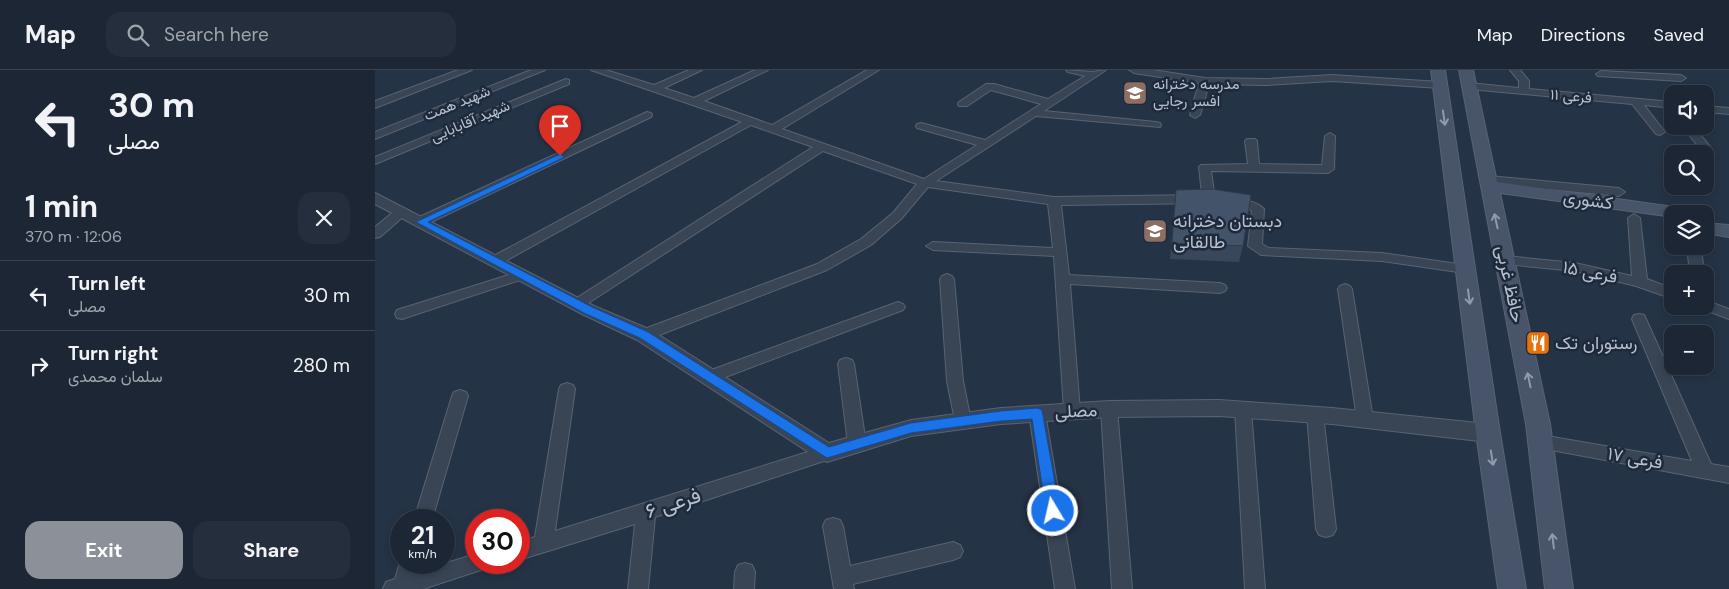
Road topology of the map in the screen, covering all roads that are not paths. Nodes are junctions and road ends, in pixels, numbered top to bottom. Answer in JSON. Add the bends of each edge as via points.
{"nodes":[{"id":1,"x":467,"y":70,"type":"edge"},
{"id":2,"x":540,"y":70,"type":"edge"},
{"id":3,"x":596,"y":70,"type":"edge"},
{"id":4,"x":697,"y":70,"type":"edge"},
{"id":5,"x":763,"y":70,"type":"edge"},
{"id":6,"x":874,"y":70,"type":"edge"},
{"id":7,"x":1071,"y":70,"type":"edge"},
{"id":8,"x":1134,"y":70,"type":"edge"},
{"id":9,"x":1243,"y":70,"type":"edge"},
{"id":10,"x":1515,"y":70,"type":"edge"},
{"id":11,"x":1655,"y":70,"type":"edge"},
{"id":12,"x":1097,"y":72,"type":"edge"},
{"id":13,"x":1599,"y":72,"type":"edge"},
{"id":14,"x":1374,"y":75,"type":"edge"},
{"id":15,"x":1439,"y":77,"type":"edge"},
{"id":16,"x":1664,"y":77,"type":"junction"},
{"id":17,"x":1468,"y":78,"type":"edge"},
{"id":18,"x":1681,"y":78,"type":"dead end"},
{"id":19,"x":1205,"y":81,"type":"junction"},
{"id":20,"x":566,"y":82,"type":"dead end"},
{"id":21,"x":1243,"y":82,"type":"junction"},
{"id":22,"x":653,"y":89,"type":"junction"},
{"id":23,"x":1524,"y":92,"type":"junction"},
{"id":24,"x":1621,"y":101,"type":"junction"},
{"id":25,"x":694,"y":102,"type":"junction"},
{"id":26,"x":1636,"y":102,"type":"junction"},
{"id":27,"x":1050,"y":103,"type":"junction"},
{"id":28,"x":375,"y":104,"type":"edge"},
{"id":29,"x":963,"y":104,"type":"dead end"},
{"id":30,"x":1664,"y":105,"type":"edge"},
{"id":31,"x":1714,"y":109,"type":"edge"},
{"id":32,"x":1729,"y":111,"type":"edge"},
{"id":33,"x":1034,"y":113,"type":"junction"},
{"id":34,"x":647,"y":115,"type":"dead end"},
{"id":35,"x":1195,"y":115,"type":"dead end"},
{"id":36,"x":749,"y":122,"type":"junction"},
{"id":37,"x":1156,"y":125,"type":"dead end"},
{"id":38,"x":921,"y":126,"type":"dead end"},
{"id":39,"x":772,"y":130,"type":"junction"},
{"id":40,"x":1660,"y":132,"type":"dead end"},
{"id":41,"x":1694,"y":135,"type":"edge"},
{"id":42,"x":375,"y":136,"type":"edge"},
{"id":43,"x":1330,"y":136,"type":"dead end"},
{"id":44,"x":1251,"y":140,"type":"dead end"},
{"id":45,"x":987,"y":144,"type":"junction"},
{"id":46,"x":1703,"y":145,"type":"edge"},
{"id":47,"x":821,"y":147,"type":"junction"},
{"id":48,"x":1462,"y":150,"type":"junction"},
{"id":49,"x":375,"y":161,"type":"edge"},
{"id":50,"x":1254,"y":167,"type":"junction"},
{"id":51,"x":925,"y":183,"type":"junction"},
{"id":52,"x":1489,"y":184,"type":"junction"},
{"id":53,"x":1619,"y":192,"type":"dead end"},
{"id":54,"x":375,"y":198,"type":"edge"},
{"id":55,"x":1209,"y":199,"type":"junction"},
{"id":56,"x":1054,"y":201,"type":"junction"},
{"id":57,"x":1664,"y":210,"type":"edge"},
{"id":58,"x":401,"y":212,"type":"junction"},
{"id":59,"x":1635,"y":218,"type":"junction"},
{"id":60,"x":1714,"y":218,"type":"edge"},
{"id":61,"x":1729,"y":220,"type":"edge"},
{"id":62,"x":420,"y":222,"type":"junction"},
{"id":63,"x":1664,"y":222,"type":"edge"},
{"id":64,"x":1714,"y":229,"type":"edge"},
{"id":65,"x":1729,"y":231,"type":"edge"},
{"id":66,"x":375,"y":234,"type":"edge"},
{"id":67,"x":933,"y":246,"type":"dead end"},
{"id":68,"x":1060,"y":252,"type":"junction"},
{"id":69,"x":1505,"y":260,"type":"junction"},
{"id":70,"x":495,"y":261,"type":"junction"},
{"id":71,"x":1465,"y":269,"type":"junction"},
{"id":72,"x":521,"y":275,"type":"junction"},
{"id":73,"x":947,"y":279,"type":"dead end"},
{"id":74,"x":1063,"y":279,"type":"junction"},
{"id":75,"x":1640,"y":282,"type":"junction"},
{"id":76,"x":1220,"y":288,"type":"dead end"},
{"id":77,"x":1345,"y":289,"type":"dead end"},
{"id":78,"x":1664,"y":291,"type":"edge"},
{"id":79,"x":577,"y":304,"type":"junction"},
{"id":80,"x":898,"y":307,"type":"dead end"},
{"id":81,"x":1714,"y":308,"type":"edge"},
{"id":82,"x":402,"y":314,"type":"dead end"},
{"id":83,"x":1729,"y":314,"type":"edge"},
{"id":84,"x":1639,"y":319,"type":"dead end"},
{"id":85,"x":644,"y":335,"type":"junction"},
{"id":86,"x":846,"y":364,"type":"dead end"},
{"id":87,"x":709,"y":377,"type":"junction"},
{"id":88,"x":567,"y":389,"type":"dead end"},
{"id":89,"x":460,"y":396,"type":"dead end"},
{"id":90,"x":1109,"y":409,"type":"junction"},
{"id":91,"x":1243,"y":409,"type":"junction"},
{"id":92,"x":1072,"y":412,"type":"junction"},
{"id":93,"x":1037,"y":413,"type":"junction"},
{"id":94,"x":1315,"y":414,"type":"junction"},
{"id":95,"x":1365,"y":419,"type":"junction"},
{"id":96,"x":963,"y":421,"type":"junction"},
{"id":97,"x":1488,"y":432,"type":"junction"},
{"id":98,"x":1541,"y":442,"type":"junction"},
{"id":99,"x":857,"y":444,"type":"junction"},
{"id":100,"x":827,"y":453,"type":"junction"},
{"id":101,"x":1705,"y":470,"type":"junction"},
{"id":102,"x":1729,"y":475,"type":"edge"},
{"id":103,"x":426,"y":509,"type":"edge"},
{"id":104,"x":645,"y":512,"type":"junction"},
{"id":105,"x":833,"y":526,"type":"dead end"},
{"id":106,"x":1326,"y":529,"type":"dead end"},
{"id":107,"x":544,"y":543,"type":"junction"},
{"id":108,"x":530,"y":547,"type":"edge"},
{"id":109,"x":953,"y":551,"type":"dead end"},
{"id":110,"x":465,"y":567,"type":"edge"},
{"id":111,"x":404,"y":574,"type":"edge"},
{"id":112,"x":843,"y":583,"type":"edge"},
{"id":113,"x":398,"y":587,"type":"edge"},
{"id":114,"x":638,"y":589,"type":"edge"},
{"id":115,"x":1065,"y":589,"type":"edge"},
{"id":116,"x":1122,"y":589,"type":"edge"},
{"id":117,"x":1255,"y":589,"type":"edge"},
{"id":118,"x":1512,"y":589,"type":"edge"},
{"id":119,"x":1559,"y":589,"type":"edge"}],
"edges":[{"from":1,"to":28,"type":"street"},
{"from":2,"to":42,"type":"street","name":"شهید همت"},
{"from":3,"to":22,"type":"street"},
{"from":4,"to":22,"type":"street"},
{"from":5,"to":25,"type":"street"},
{"from":6,"to":39,"type":"street"},
{"from":7,"to":12,"type":"street"},
{"from":8,"to":19,"type":"street"},
{"from":9,"to":21,"type":"street"},
{"from":10,"to":23,"type":"street","via":[[1524,81]]},
{"from":11,"to":16,"type":"street"},
{"from":12,"to":27,"type":"street"},
{"from":13,"to":16,"type":"street"},
{"from":13,"to":24,"type":"street"},
{"from":14,"to":15,"type":"street"},
{"from":14,"to":21,"type":"street"},
{"from":15,"to":48,"type":"main road","name":"حافظ غربی","one_way":true},
{"from":16,"to":18,"type":"street"},
{"from":17,"to":23,"type":"street","name":"فرعی ۱۱"},
{"from":17,"to":48,"type":"main road","name":"حافظ غربی"},
{"from":19,"to":21,"type":"street"},
{"from":19,"to":35,"type":"street"},
{"from":20,"to":49,"type":"street","name":"شهید آقابابایی"},
{"from":22,"to":25,"type":"street"},
{"from":23,"to":24,"type":"street","name":"فرعی ۱۱"},
{"from":24,"to":26,"type":"street","name":"فرعی ۱۱"},
{"from":25,"to":36,"type":"street"},
{"from":26,"to":30,"type":"street","name":"فرعی ۱۱"},
{"from":26,"to":40,"type":"street"},
{"from":27,"to":29,"type":"street","via":[[989,86]]},
{"from":27,"to":33,"type":"street"},
{"from":31,"to":32,"type":"street"},
{"from":33,"to":37,"type":"street"},
{"from":33,"to":45,"type":"street"},
{"from":34,"to":62,"type":"street"},
{"from":36,"to":39,"type":"street"},
{"from":36,"to":70,"type":"street"},
{"from":38,"to":45,"type":"street"},
{"from":39,"to":47,"type":"street"},
{"from":41,"to":46,"type":"street"},
{"from":43,"to":50,"type":"street","via":[[1328,169]]},
{"from":44,"to":50,"type":"street"},
{"from":45,"to":51,"type":"street"},
{"from":47,"to":51,"type":"street"},
{"from":47,"to":79,"type":"street"},
{"from":48,"to":52,"type":"main road","name":"حافظ غربی"},
{"from":48,"to":52,"type":"main road","via":[[1467,162]]},
{"from":48,"to":71,"type":"main road","name":"حافظ غربی"},
{"from":50,"to":55,"type":"street","via":[[1205,166]]},
{"from":51,"to":56,"type":"street"},
{"from":51,"to":85,"type":"street","via":[[897,216],[866,242],[822,267]]},
{"from":52,"to":53,"type":"street"},
{"from":52,"to":57,"type":"main road","name":"کشوری"},
{"from":52,"to":59,"type":"main road","name":"کشوری"},
{"from":69,"to":52,"type":"main road","name":"حافظ غربی","one_way":true},
{"from":54,"to":58,"type":"street"},
{"from":55,"to":56,"type":"street"},
{"from":55,"to":71,"type":"street","via":[[1247,204],[1258,209],[1255,246],[1266,252],[1382,258]]},
{"from":56,"to":68,"type":"street"},
{"from":58,"to":62,"type":"street"},
{"from":58,"to":66,"type":"street"},
{"from":59,"to":63,"type":"main road","name":"کشوری"},
{"from":59,"to":75,"type":"street"},
{"from":60,"to":61,"type":"main road"},
{"from":62,"to":70,"type":"street"},
{"from":64,"to":65,"type":"main road"},
{"from":67,"to":68,"type":"street"},
{"from":68,"to":74,"type":"street"},
{"from":69,"to":75,"type":"street","name":"فرعی ۱۵","via":[[1575,267]]},
{"from":98,"to":69,"type":"main road","name":"حافظ غربی","one_way":true},
{"from":70,"to":72,"type":"street"},
{"from":71,"to":97,"type":"main road","name":"حافظ غربی","one_way":true},
{"from":72,"to":79,"type":"street"},
{"from":72,"to":82,"type":"street"},
{"from":73,"to":96,"type":"street","via":[[955,382]]},
{"from":74,"to":76,"type":"street"},
{"from":74,"to":92,"type":"street"},
{"from":75,"to":78,"type":"street","name":"فرعی ۱۵"},
{"from":77,"to":95,"type":"street"},
{"from":79,"to":85,"type":"street"},
{"from":80,"to":87,"type":"street"},
{"from":81,"to":83,"type":"street"},
{"from":84,"to":101,"type":"street"},
{"from":85,"to":87,"type":"street"},
{"from":86,"to":99,"type":"street"},
{"from":87,"to":100,"type":"street"},
{"from":88,"to":107,"type":"street"},
{"from":89,"to":103,"type":"street"},
{"from":90,"to":91,"type":"street","name":"مصلی"},
{"from":90,"to":92,"type":"street","name":"مصلی"},
{"from":90,"to":116,"type":"street"},
{"from":91,"to":94,"type":"street","name":"مصلی"},
{"from":91,"to":117,"type":"street"},
{"from":92,"to":93,"type":"street","name":"مصلی"},
{"from":93,"to":96,"type":"street","name":"مصلی"},
{"from":93,"to":115,"type":"street"},
{"from":94,"to":95,"type":"street","name":"مصلی"},
{"from":94,"to":106,"type":"street"},
{"from":95,"to":97,"type":"street","name":"مصلی"},
{"from":96,"to":99,"type":"street","name":"مصلی","via":[[911,428]]},
{"from":97,"to":118,"type":"main road","name":"حافظ غربی","one_way":true},
{"from":98,"to":101,"type":"street","name":"فرعی ۱۷"},
{"from":119,"to":98,"type":"main road","name":"حافظ غربی","one_way":true},
{"from":99,"to":100,"type":"street","name":"مصلی"},
{"from":100,"to":104,"type":"street","name":"فرعی ۶"},
{"from":101,"to":102,"type":"street","name":"فرعی ۱۷"},
{"from":104,"to":107,"type":"street","name":"فرعی ۶"},
{"from":104,"to":114,"type":"street"},
{"from":105,"to":112,"type":"street"},
{"from":107,"to":108,"type":"street","name":"فرعی ۶"},
{"from":109,"to":112,"type":"street"},
{"from":110,"to":113,"type":"street"},
{"from":111,"to":113,"type":"street"}]}
